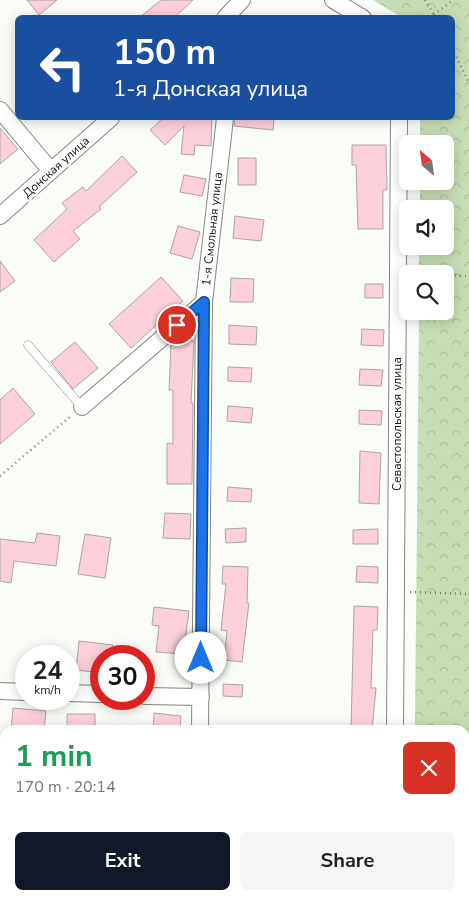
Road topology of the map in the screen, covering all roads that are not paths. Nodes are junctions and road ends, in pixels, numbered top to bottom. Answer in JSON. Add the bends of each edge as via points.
{"nodes":[{"id":1,"x":333,"y":0,"type":"edge"},
{"id":2,"x":358,"y":15,"type":"edge"},
{"id":3,"x":0,"y":110,"type":"edge"},
{"id":4,"x":109,"y":120,"type":"edge"},
{"id":5,"x":225,"y":120,"type":"edge"},
{"id":6,"x":399,"y":120,"type":"edge"},
{"id":7,"x":51,"y":171,"type":"junction"},
{"id":8,"x":0,"y":216,"type":"edge"},
{"id":9,"x":204,"y":302,"type":"junction"},
{"id":10,"x":28,"y":345,"type":"dead end"},
{"id":11,"x":82,"y":408,"type":"joint"},
{"id":12,"x":0,"y":691,"type":"edge"},
{"id":13,"x":15,"y":692,"type":"edge"},
{"id":14,"x":155,"y":696,"type":"edge"},
{"id":15,"x":201,"y":698,"type":"junction"},
{"id":16,"x":200,"y":725,"type":"edge"},
{"id":17,"x":395,"y":725,"type":"edge"}],
"edges":[{"from":1,"to":2,"type":"street"},
{"from":3,"to":7,"type":"street"},
{"from":4,"to":7,"type":"street","name":"Донская улица"},
{"from":5,"to":9,"type":"street","name":"1-я Смольная улица"},
{"from":6,"to":17,"type":"street","name":"Севастопольская улица"},
{"from":7,"to":8,"type":"street","name":"Донская улица"},
{"from":9,"to":11,"type":"street"},
{"from":9,"to":15,"type":"street","name":"1-я Смольная улица"},
{"from":10,"to":11,"type":"lane"},
{"from":12,"to":13,"type":"street"},
{"from":14,"to":15,"type":"street"},
{"from":15,"to":16,"type":"street","name":"1-я Смольная улица"}]}
